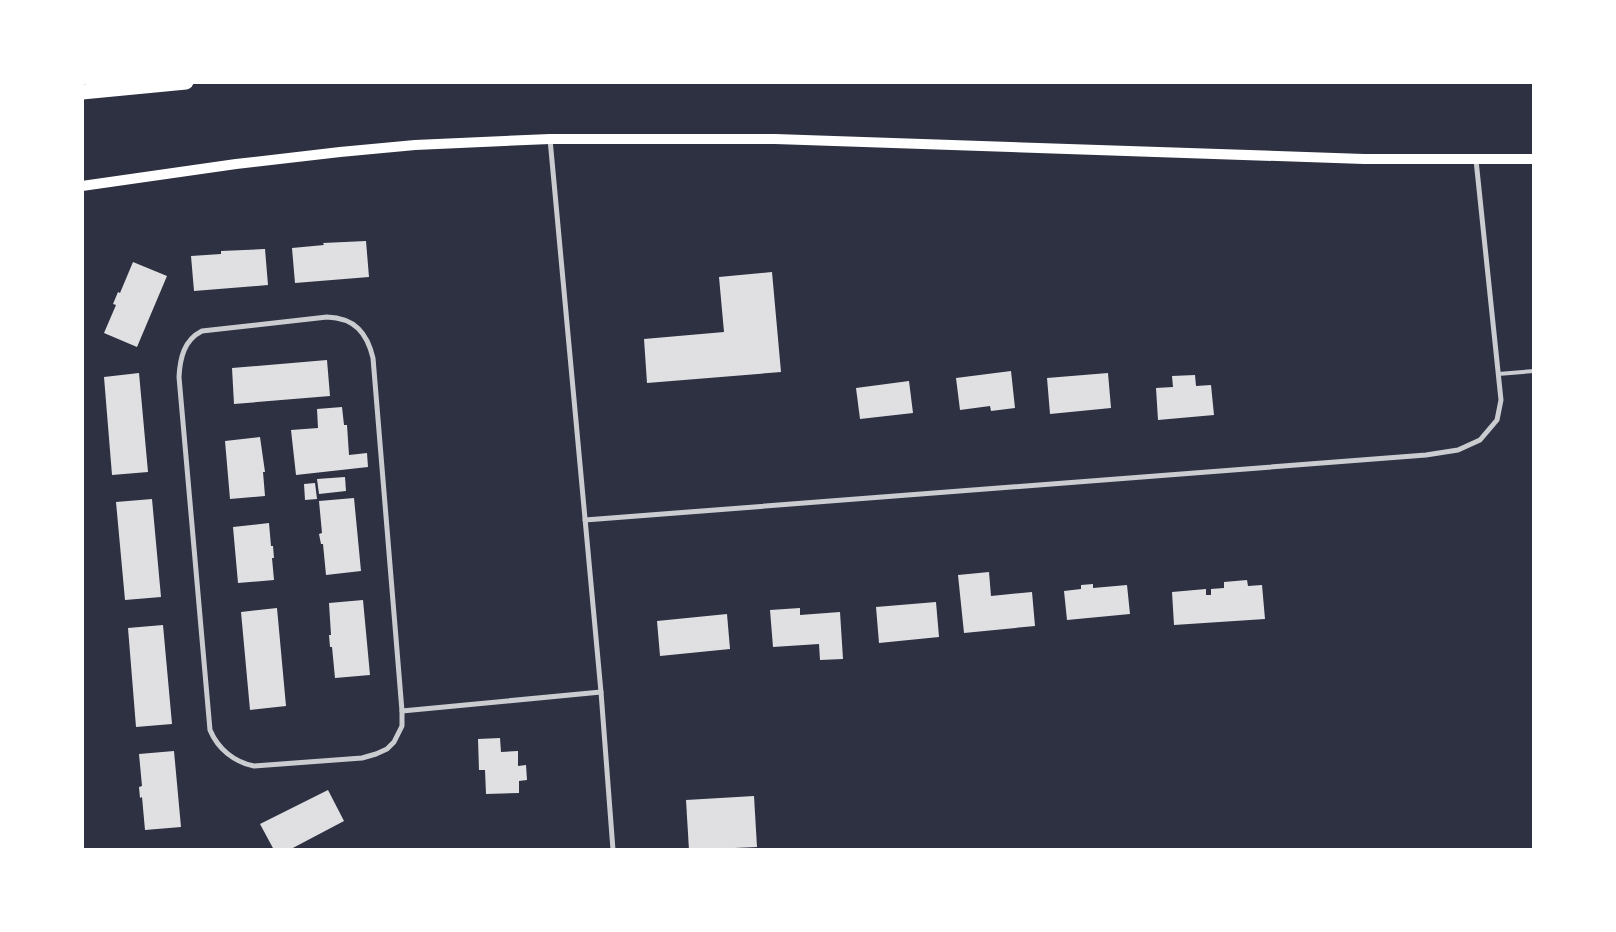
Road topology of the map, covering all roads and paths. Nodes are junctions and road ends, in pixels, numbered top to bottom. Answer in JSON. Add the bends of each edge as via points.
{"nodes":[{"id":1,"x":186,"y":82,"type":"edge"},
{"id":2,"x":82,"y":92,"type":"edge"},
{"id":3,"x":550,"y":139,"type":"junction"},
{"id":4,"x":1534,"y":159,"type":"edge"},
{"id":5,"x":1476,"y":160,"type":"junction"},
{"id":6,"x":82,"y":186,"type":"edge"},
{"id":7,"x":1534,"y":371,"type":"edge"},
{"id":8,"x":1498,"y":374,"type":"junction"},
{"id":9,"x":585,"y":520,"type":"junction"},
{"id":10,"x":601,"y":692,"type":"junction"},
{"id":11,"x":402,"y":712,"type":"junction"},
{"id":12,"x":613,"y":850,"type":"edge"}],
"edges":[{"from":1,"to":2,"type":"highway"},
{"from":3,"to":5,"type":"main road","via":[[775,138],[1364,159]]},
{"from":3,"to":6,"type":"main road","via":[[340,152]]},
{"from":3,"to":9,"type":"street"},
{"from":4,"to":5,"type":"main road"},
{"from":5,"to":8,"type":"street"},
{"from":7,"to":8,"type":"lane"},
{"from":8,"to":9,"type":"street","via":[[1501,400],[1497,420],[1480,440],[1458,450]]},
{"from":9,"to":10,"type":"street"},
{"from":10,"to":11,"type":"street"},
{"from":10,"to":12,"type":"street"},
{"from":11,"to":11,"type":"street","via":[[373,358],[366,336],[352,323],[334,317],[209,329],[196,334],[184,349],[179,377],[209,724],[214,739],[231,757],[242,764],[254,766],[362,758],[387,749],[394,742],[402,726]]}]}
